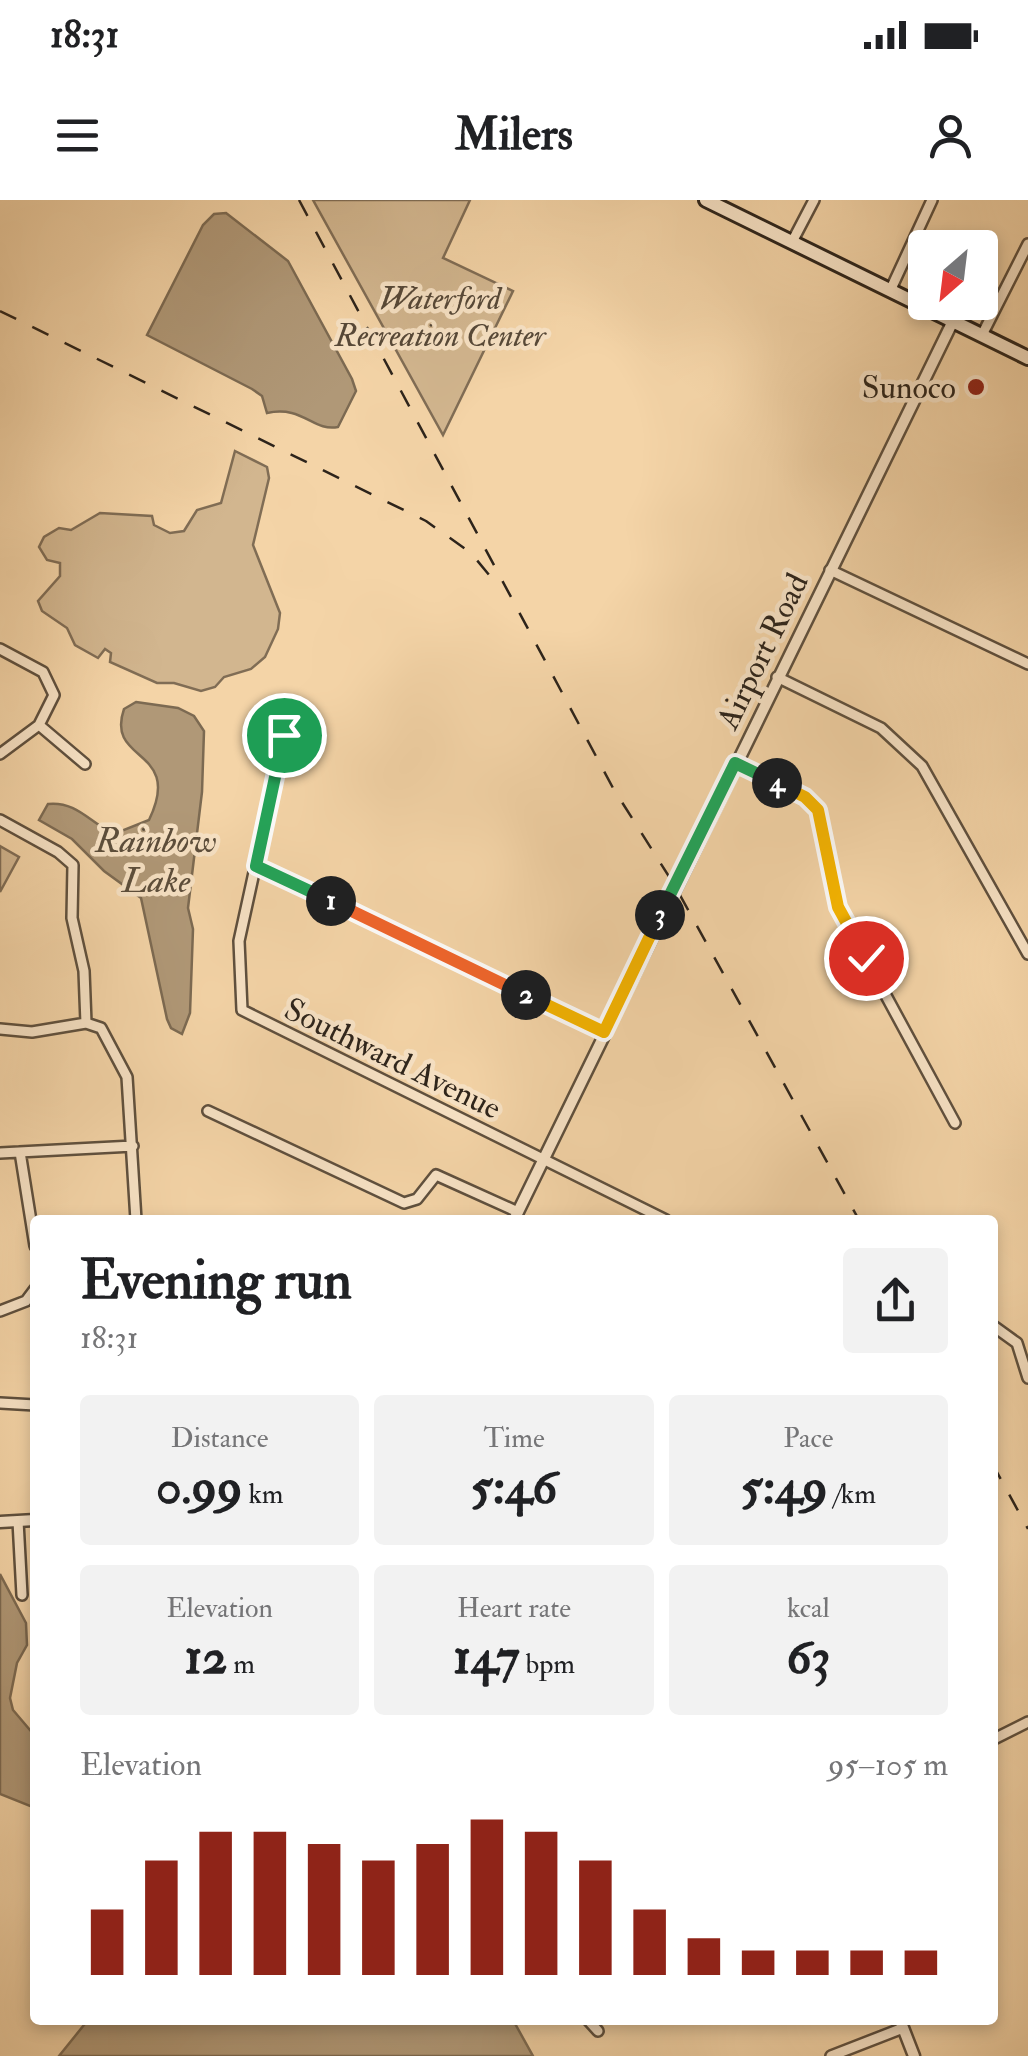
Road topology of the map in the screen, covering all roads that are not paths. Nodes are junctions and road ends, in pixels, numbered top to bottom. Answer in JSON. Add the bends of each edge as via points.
{"nodes":[{"id":1,"x":706,"y":200,"type":"edge"},
{"id":2,"x":814,"y":200,"type":"edge"},
{"id":3,"x":932,"y":200,"type":"edge"},
{"id":4,"x":792,"y":242,"type":"junction"},
{"id":5,"x":1028,"y":244,"type":"edge"},
{"id":6,"x":890,"y":291,"type":"junction"},
{"id":7,"x":953,"y":321,"type":"junction"},
{"id":8,"x":982,"y":335,"type":"junction"},
{"id":9,"x":1028,"y":358,"type":"edge"},
{"id":10,"x":830,"y":570,"type":"junction"},
{"id":11,"x":0,"y":649,"type":"edge"},
{"id":12,"x":1028,"y":664,"type":"edge"},
{"id":13,"x":777,"y":677,"type":"junction"},
{"id":14,"x":39,"y":726,"type":"junction"},
{"id":15,"x":284,"y":735,"type":"dead end"},
{"id":16,"x":0,"y":754,"type":"edge"},
{"id":17,"x":735,"y":763,"type":"junction"},
{"id":18,"x":86,"y":764,"type":"dead end"},
{"id":19,"x":0,"y":820,"type":"edge"},
{"id":20,"x":256,"y":866,"type":"junction"},
{"id":21,"x":1028,"y":954,"type":"edge"},
{"id":22,"x":86,"y":1023,"type":"junction"},
{"id":23,"x":0,"y":1029,"type":"edge"},
{"id":24,"x":604,"y":1032,"type":"junction"},
{"id":25,"x":208,"y":1111,"type":"dead end"},
{"id":26,"x":955,"y":1123,"type":"dead end"},
{"id":27,"x":133,"y":1146,"type":"junction"},
{"id":28,"x":0,"y":1152,"type":"edge"},
{"id":29,"x":20,"y":1152,"type":"junction"},
{"id":30,"x":544,"y":1160,"type":"junction"},
{"id":31,"x":30,"y":1215,"type":"edge"},
{"id":32,"x":136,"y":1215,"type":"edge"},
{"id":33,"x":514,"y":1215,"type":"edge"},
{"id":34,"x":516,"y":1215,"type":"edge"},
{"id":35,"x":656,"y":1215,"type":"edge"},
{"id":36,"x":30,"y":1295,"type":"edge"},
{"id":37,"x":0,"y":1311,"type":"edge"},
{"id":38,"x":998,"y":1329,"type":"edge"},
{"id":39,"x":1022,"y":1343,"type":"edge"},
{"id":40,"x":1028,"y":1378,"type":"edge"},
{"id":41,"x":0,"y":1403,"type":"edge"},
{"id":42,"x":30,"y":1405,"type":"edge"},
{"id":43,"x":30,"y":1520,"type":"edge"},
{"id":44,"x":18,"y":1521,"type":"junction"},
{"id":45,"x":0,"y":1522,"type":"edge"},
{"id":46,"x":22,"y":1595,"type":"dead end"},
{"id":47,"x":1028,"y":1722,"type":"edge"},
{"id":48,"x":998,"y":1737,"type":"edge"},
{"id":49,"x":593,"y":2025,"type":"edge"},
{"id":50,"x":900,"y":2025,"type":"edge"},
{"id":51,"x":902,"y":2025,"type":"edge"},
{"id":52,"x":598,"y":2030,"type":"dead end"},
{"id":53,"x":831,"y":2056,"type":"edge"},
{"id":54,"x":914,"y":2056,"type":"edge"}],
"edges":[{"from":1,"to":4,"type":"main road"},
{"from":2,"to":4,"type":"street"},
{"from":3,"to":6,"type":"street"},
{"from":4,"to":6,"type":"main road"},
{"from":5,"to":8,"type":"street"},
{"from":6,"to":7,"type":"main road"},
{"from":7,"to":8,"type":"main road"},
{"from":7,"to":10,"type":"street","name":"Airport Road"},
{"from":8,"to":9,"type":"main road"},
{"from":10,"to":12,"type":"street"},
{"from":10,"to":13,"type":"street","name":"Airport Road"},
{"from":11,"to":14,"type":"street","via":[[36,667],[52,684],[52,705]]},
{"from":13,"to":17,"type":"street","name":"Airport Road"},
{"from":13,"to":21,"type":"street","via":[[882,728],[922,766]]},
{"from":14,"to":16,"type":"street"},
{"from":14,"to":18,"type":"street"},
{"from":15,"to":20,"type":"street","name":"Southward Avenue"},
{"from":17,"to":24,"type":"street","name":"Airport Road"},
{"from":17,"to":26,"type":"street","via":[[818,810],[838,907]]},
{"from":19,"to":22,"type":"street","via":[[73,866],[72,918],[84,970]]},
{"from":20,"to":24,"type":"street"},
{"from":20,"to":30,"type":"street","name":"Southward Avenue","via":[[239,941],[245,1013]]},
{"from":22,"to":23,"type":"street","via":[[32,1032]]},
{"from":22,"to":27,"type":"street","via":[[101,1028],[124,1064]]},
{"from":24,"to":30,"type":"street","name":"Airport Road"},
{"from":25,"to":33,"type":"street","via":[[404,1203],[436,1175]]},
{"from":27,"to":29,"type":"street"},
{"from":27,"to":32,"type":"street"},
{"from":28,"to":29,"type":"street"},
{"from":29,"to":31,"type":"street"},
{"from":30,"to":34,"type":"street","name":"Airport Road"},
{"from":30,"to":35,"type":"street","name":"Southward Avenue"},
{"from":36,"to":37,"type":"street"},
{"from":38,"to":39,"type":"street"},
{"from":39,"to":40,"type":"street"},
{"from":41,"to":42,"type":"street"},
{"from":43,"to":44,"type":"street"},
{"from":44,"to":45,"type":"street"},
{"from":44,"to":46,"type":"street"},
{"from":47,"to":48,"type":"street"},
{"from":49,"to":52,"type":"street"},
{"from":50,"to":53,"type":"street"},
{"from":51,"to":54,"type":"street"}]}
